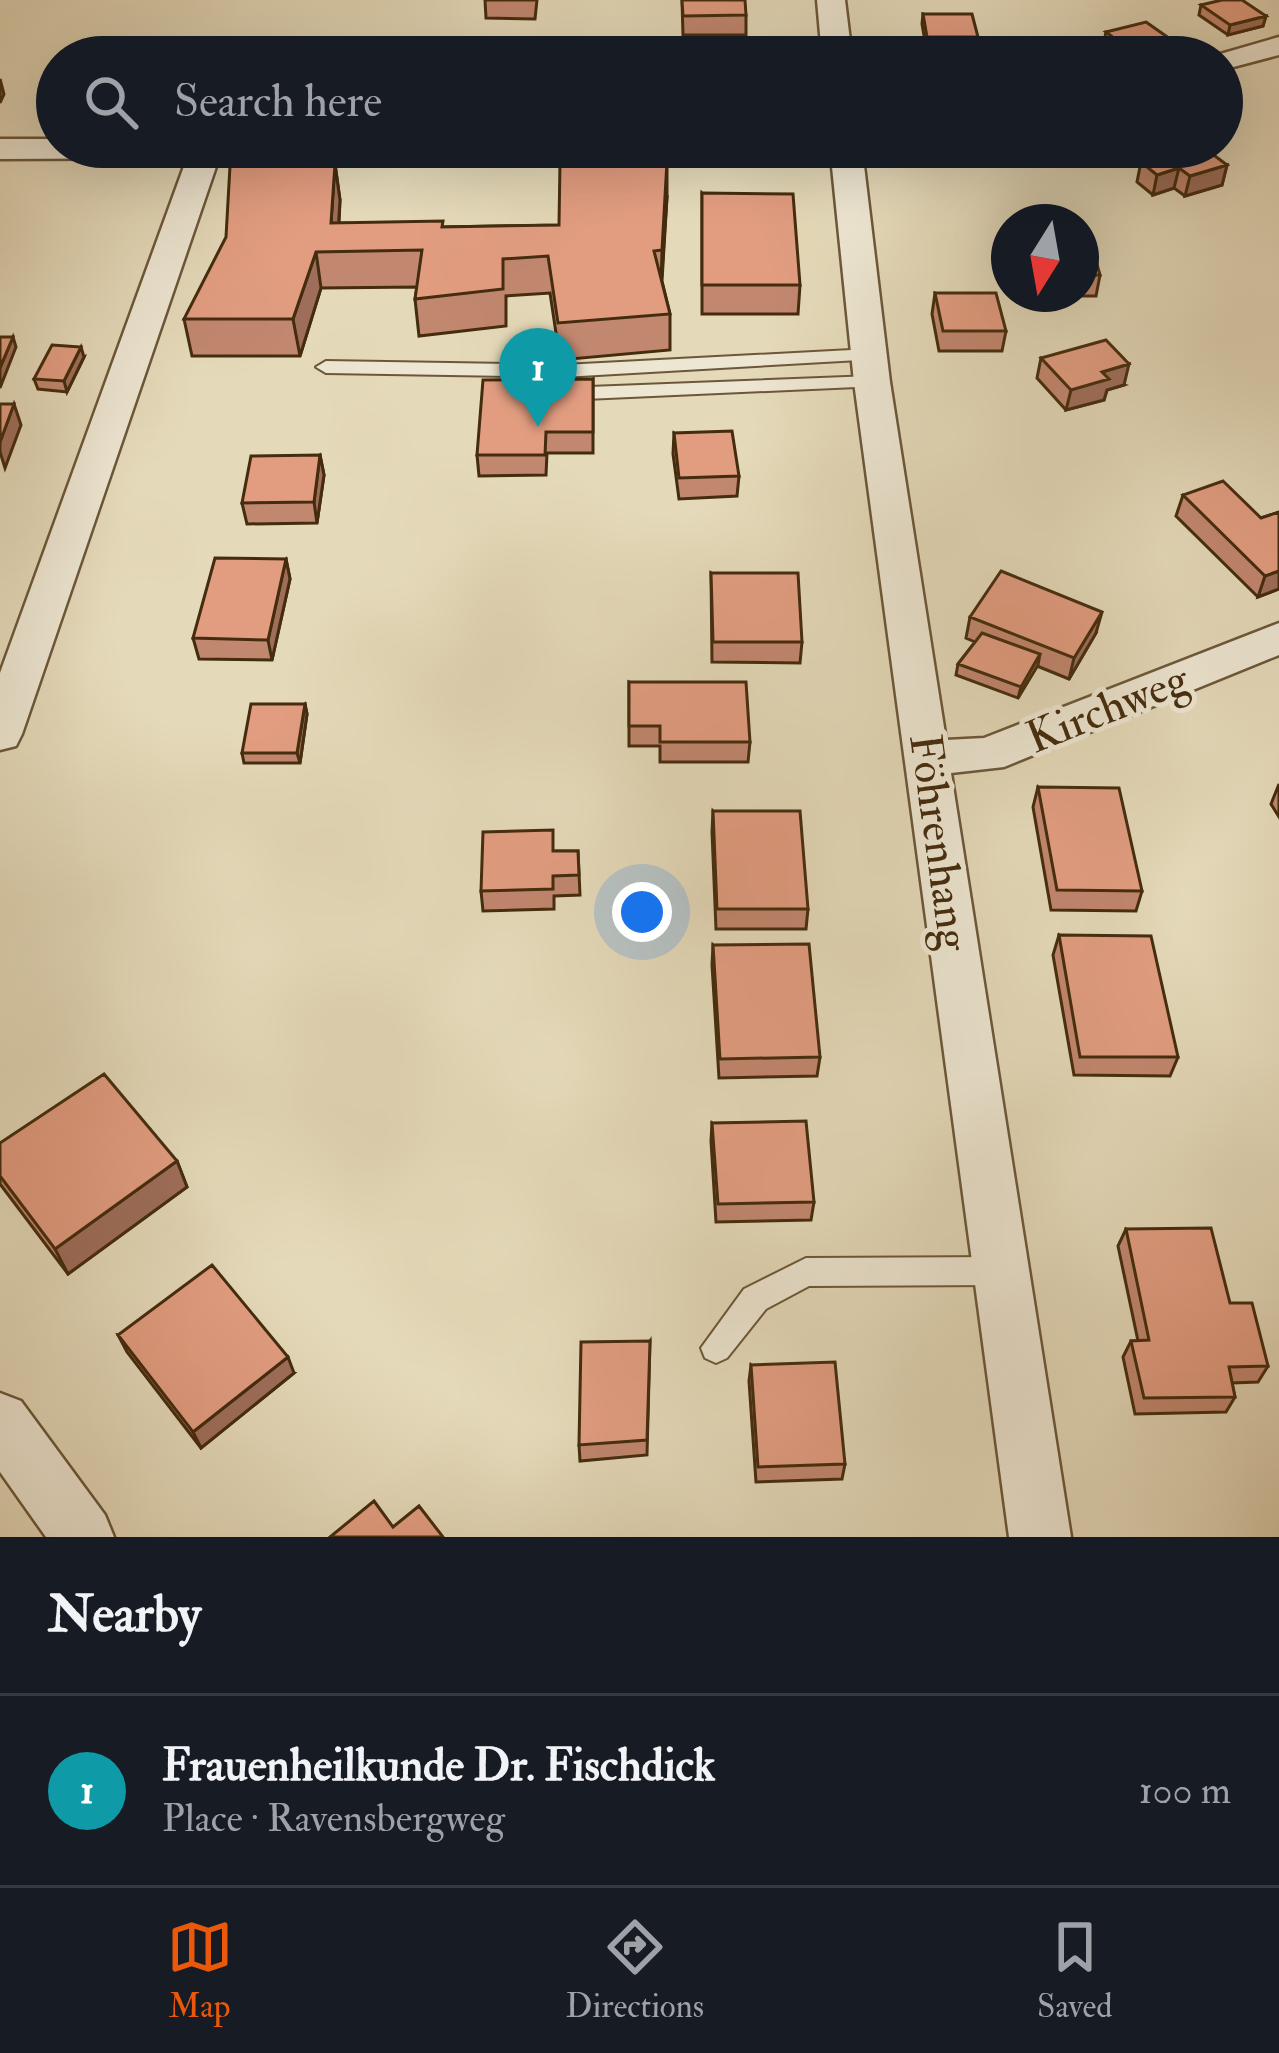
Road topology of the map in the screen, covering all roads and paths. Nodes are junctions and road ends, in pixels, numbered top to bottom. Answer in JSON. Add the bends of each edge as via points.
{"nodes":[{"id":1,"x":831,"y":0,"type":"edge"},
{"id":2,"x":835,"y":36,"type":"edge"},
{"id":3,"x":1279,"y":46,"type":"edge"},
{"id":4,"x":1243,"y":55,"type":"edge"},
{"id":5,"x":0,"y":149,"type":"edge"},
{"id":6,"x":36,"y":149,"type":"edge"},
{"id":7,"x":200,"y":168,"type":"edge"},
{"id":8,"x":857,"y":168,"type":"edge"},
{"id":9,"x":326,"y":367,"type":"dead end"},
{"id":10,"x":871,"y":368,"type":"junction"},
{"id":11,"x":546,"y":395,"type":"edge"},
{"id":12,"x":1279,"y":638,"type":"edge"},
{"id":13,"x":0,"y":734,"type":"edge"},
{"id":14,"x":930,"y":758,"type":"junction"},
{"id":15,"x":1000,"y":1270,"type":"junction"},
{"id":16,"x":716,"y":1348,"type":"dead end"},
{"id":17,"x":0,"y":1422,"type":"edge"},
{"id":18,"x":82,"y":1537,"type":"edge"},
{"id":19,"x":1040,"y":1537,"type":"edge"}],
"edges":[{"from":1,"to":2,"type":"street"},
{"from":3,"to":4,"type":"street"},
{"from":5,"to":6,"type":"street"},
{"from":7,"to":13,"type":"street"},
{"from":8,"to":10,"type":"street","name":"Föhrenhang"},
{"from":9,"to":10,"type":"lane"},
{"from":10,"to":11,"type":"lane"},
{"from":10,"to":14,"type":"street","name":"Föhrenhang"},
{"from":12,"to":14,"type":"street","name":"Kirchweg","via":[[988,755]]},
{"from":14,"to":15,"type":"street","name":"Föhrenhang"},
{"from":15,"to":16,"type":"lane","via":[[806,1272],[755,1300]]},
{"from":15,"to":19,"type":"street","name":"Föhrenhang"},
{"from":17,"to":18,"type":"street"}]}
